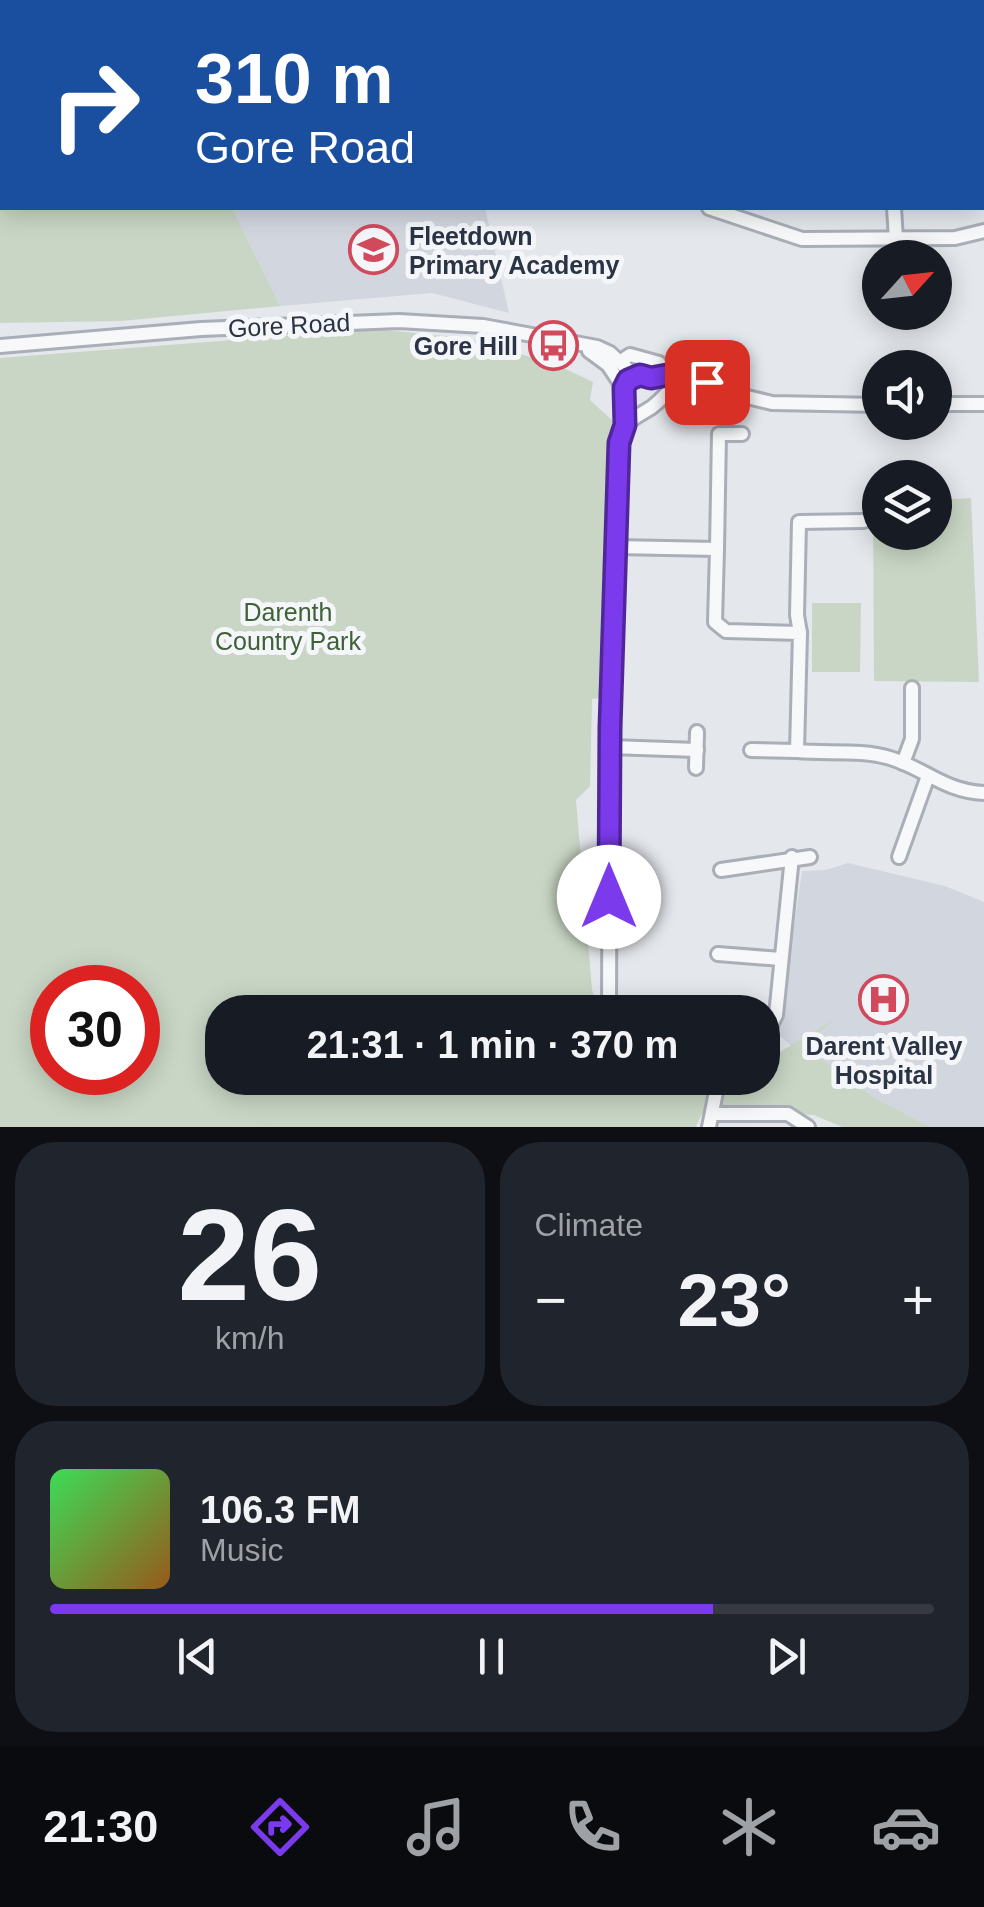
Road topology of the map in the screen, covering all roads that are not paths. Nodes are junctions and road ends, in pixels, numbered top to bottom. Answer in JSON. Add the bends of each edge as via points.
{"nodes":[{"id":1,"x":715,"y":210,"type":"edge"},
{"id":2,"x":894,"y":210,"type":"edge"},
{"id":3,"x":984,"y":231,"type":"edge"},
{"id":4,"x":896,"y":239,"type":"junction"},
{"id":5,"x":576,"y":344,"type":"junction"},
{"id":6,"x":0,"y":346,"type":"edge"},
{"id":7,"x":621,"y":362,"type":"junction"},
{"id":8,"x":634,"y":376,"type":"junction"},
{"id":9,"x":657,"y":376,"type":"junction"},
{"id":10,"x":707,"y":382,"type":"junction"},
{"id":11,"x":624,"y":395,"type":"junction"},
{"id":12,"x":656,"y":402,"type":"junction"},
{"id":13,"x":952,"y":404,"type":"edge"},
{"id":14,"x":984,"y":404,"type":"edge"},
{"id":15,"x":862,"y":405,"type":"edge"},
{"id":16,"x":641,"y":411,"type":"junction"},
{"id":17,"x":625,"y":425,"type":"junction"},
{"id":18,"x":742,"y":434,"type":"dead end"},
{"id":19,"x":862,"y":521,"type":"edge"},
{"id":20,"x":615,"y":546,"type":"junction"},
{"id":21,"x":717,"y":549,"type":"junction"},
{"id":22,"x":800,"y":634,"type":"junction"},
{"id":23,"x":912,"y":688,"type":"dead end"},
{"id":24,"x":697,"y":732,"type":"dead end"},
{"id":25,"x":610,"y":748,"type":"junction"},
{"id":26,"x":697,"y":750,"type":"junction"},
{"id":27,"x":751,"y":750,"type":"dead end"},
{"id":28,"x":797,"y":752,"type":"junction"},
{"id":29,"x":904,"y":764,"type":"junction"},
{"id":30,"x":696,"y":768,"type":"dead end"},
{"id":31,"x":928,"y":776,"type":"junction"},
{"id":32,"x":984,"y":792,"type":"edge"},
{"id":33,"x":792,"y":857,"type":"junction"},
{"id":34,"x":810,"y":857,"type":"dead end"},
{"id":35,"x":898,"y":857,"type":"dead end"},
{"id":36,"x":721,"y":870,"type":"dead end"},
{"id":37,"x":718,"y":954,"type":"dead end"},
{"id":38,"x":781,"y":958,"type":"junction"},
{"id":39,"x":609,"y":995,"type":"edge"},
{"id":40,"x":778,"y":995,"type":"edge"},
{"id":41,"x":715,"y":1095,"type":"edge"},
{"id":42,"x":711,"y":1121,"type":"edge"},
{"id":43,"x":808,"y":1127,"type":"edge"}],
"edges":[{"from":1,"to":4,"type":"street","via":[[802,239]]},
{"from":2,"to":4,"type":"street"},
{"from":3,"to":4,"type":"street"},
{"from":5,"to":6,"type":"street","name":"Gore Road","via":[[482,326],[398,321]]},
{"from":5,"to":7,"type":"street","name":"Gore Road","via":[[597,346]]},
{"from":5,"to":11,"type":"street","name":"Gore Road","via":[[603,360]]},
{"from":7,"to":8,"type":"street","name":"Gore Road"},
{"from":7,"to":9,"type":"street","via":[[629,355],[661,364]]},
{"from":8,"to":9,"type":"street"},
{"from":8,"to":11,"type":"street"},
{"from":9,"to":10,"type":"street","via":[[688,374]]},
{"from":9,"to":12,"type":"street"},
{"from":10,"to":12,"type":"street","via":[[673,386]]},
{"from":10,"to":15,"type":"street","via":[[772,403]]},
{"from":11,"to":16,"type":"street"},
{"from":11,"to":17,"type":"street"},
{"from":12,"to":16,"type":"street"},
{"from":13,"to":14,"type":"street"},
{"from":16,"to":17,"type":"street"},
{"from":17,"to":20,"type":"street"},
{"from":18,"to":21,"type":"street","via":[[720,434]]},
{"from":19,"to":22,"type":"street","via":[[799,522]]},
{"from":20,"to":21,"type":"street"},
{"from":20,"to":25,"type":"street"},
{"from":21,"to":22,"type":"street","via":[[716,630]]},
{"from":22,"to":28,"type":"street"},
{"from":23,"to":29,"type":"street","via":[[912,742]]},
{"from":24,"to":26,"type":"street"},
{"from":25,"to":26,"type":"street"},
{"from":25,"to":39,"type":"street"},
{"from":26,"to":30,"type":"street"},
{"from":27,"to":28,"type":"street"},
{"from":28,"to":29,"type":"street","via":[[869,754]]},
{"from":29,"to":31,"type":"street"},
{"from":31,"to":32,"type":"street","via":[[952,789]]},
{"from":31,"to":35,"type":"street"},
{"from":33,"to":34,"type":"street"},
{"from":33,"to":36,"type":"street"},
{"from":33,"to":38,"type":"street"},
{"from":37,"to":38,"type":"street"},
{"from":38,"to":40,"type":"street"},
{"from":41,"to":42,"type":"street"},
{"from":42,"to":43,"type":"street","via":[[788,1114]]}]}
